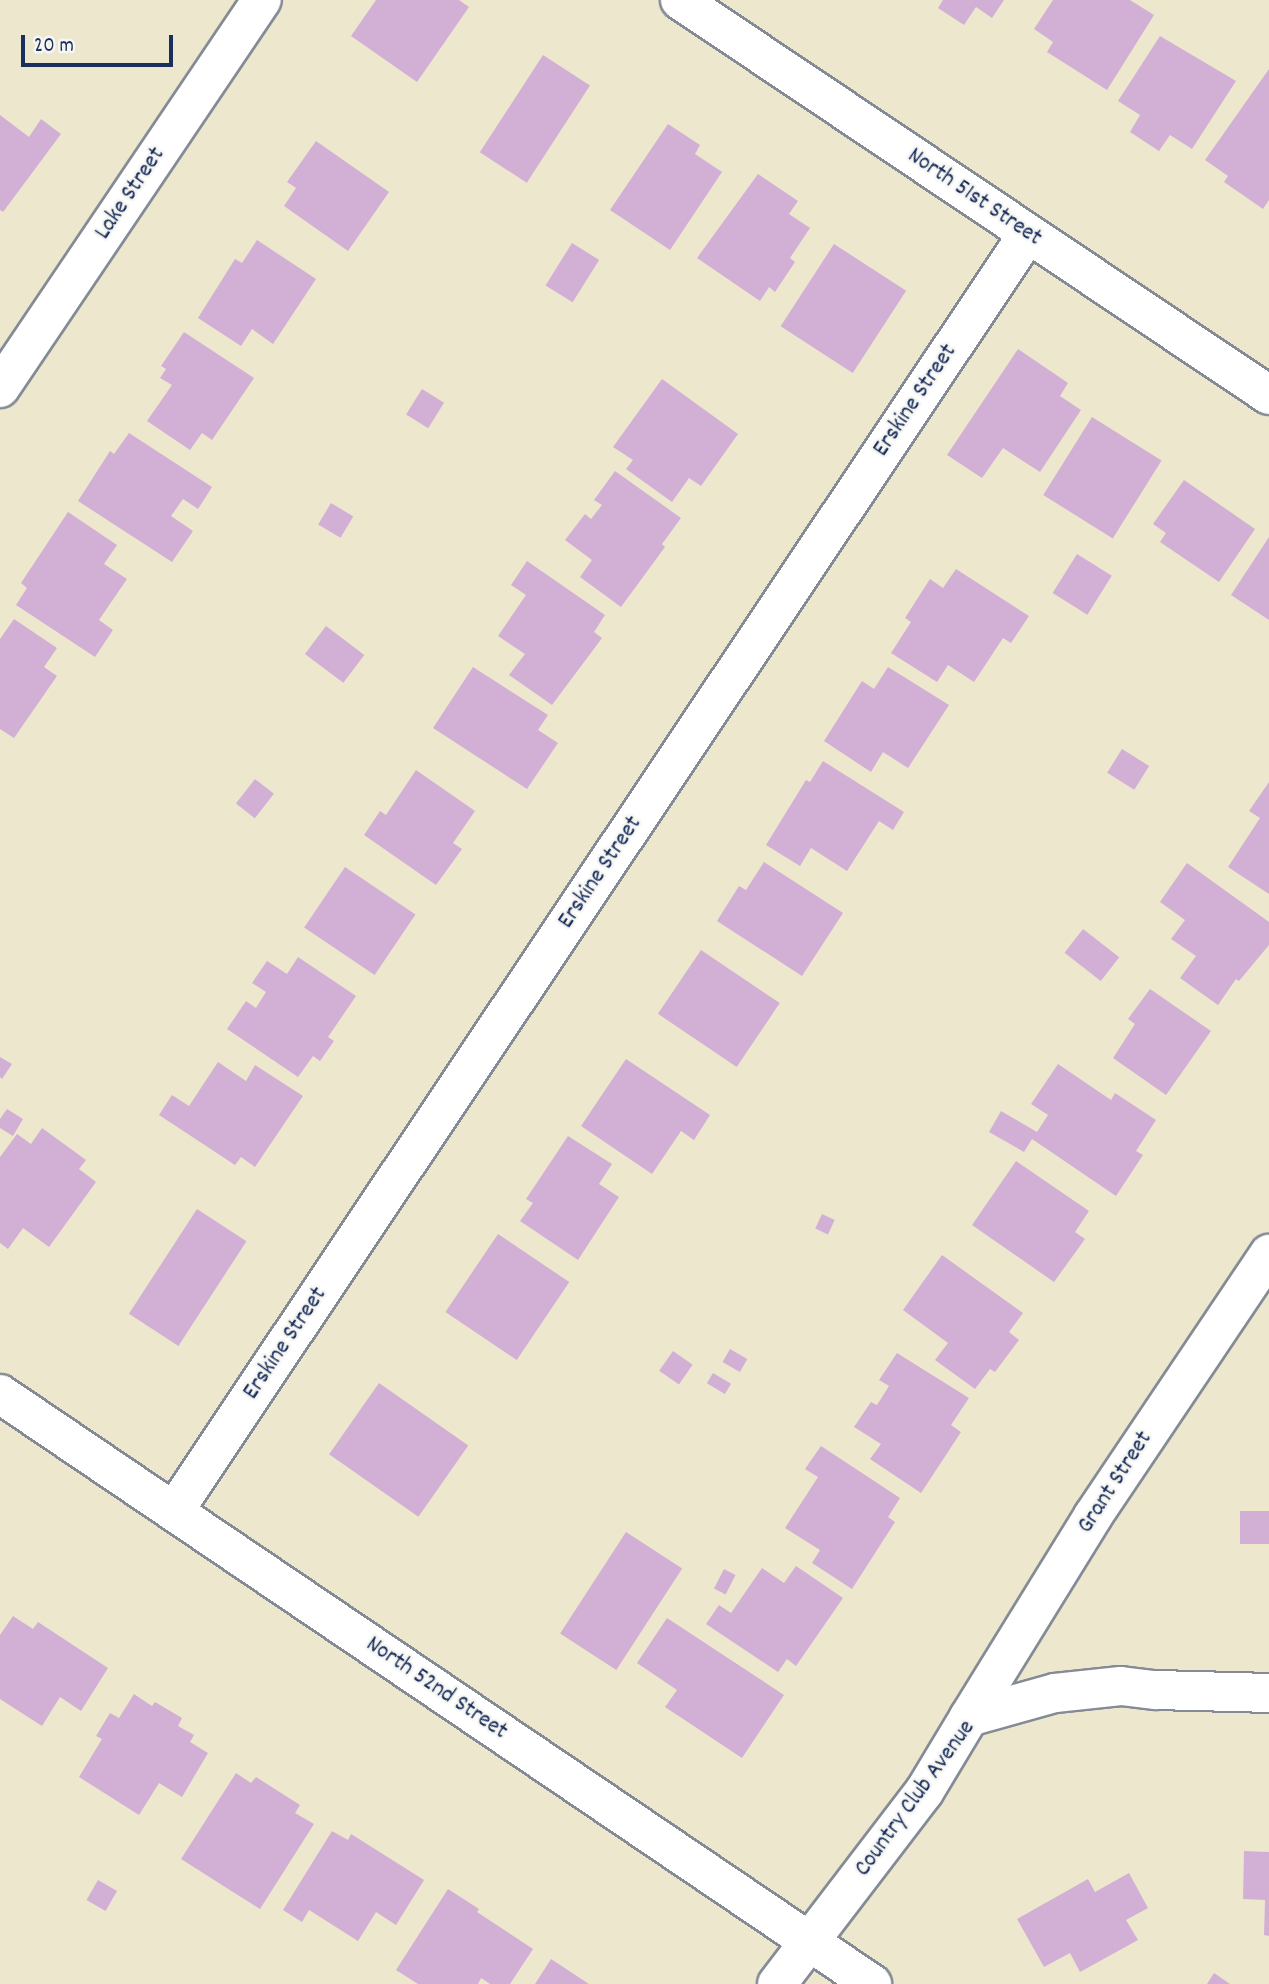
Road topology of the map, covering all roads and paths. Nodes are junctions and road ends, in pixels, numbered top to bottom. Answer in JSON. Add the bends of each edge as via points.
{"nodes":[{"id":1,"x":262,"y":0,"type":"edge"},
{"id":2,"x":680,"y":0,"type":"edge"},
{"id":3,"x":1028,"y":234,"type":"junction"},
{"id":4,"x":0,"y":388,"type":"edge"},
{"id":5,"x":1269,"y":395,"type":"edge"},
{"id":6,"x":1269,"y":1254,"type":"edge"},
{"id":7,"x":0,"y":1394,"type":"edge"},
{"id":8,"x":174,"y":1511,"type":"junction"},
{"id":9,"x":1269,"y":1693,"type":"edge"},
{"id":10,"x":969,"y":1717,"type":"junction"},
{"id":11,"x":809,"y":1942,"type":"junction"},
{"id":12,"x":777,"y":1984,"type":"edge"},
{"id":13,"x":872,"y":1984,"type":"edge"}],
"edges":[{"from":1,"to":4,"type":"street","name":"Lake Street"},
{"from":2,"to":3,"type":"street","name":"North 51st Street"},
{"from":3,"to":5,"type":"street","name":"North 51st Street"},
{"from":3,"to":8,"type":"street","name":"Erskine Street"},
{"from":6,"to":10,"type":"street","name":"Grant Street","via":[[1093,1516]]},
{"from":7,"to":8,"type":"street","name":"North 52nd Street"},
{"from":8,"to":11,"type":"street","name":"North 52nd Street"},
{"from":9,"to":10,"type":"street","name":"Country Club Avenue","via":[[1121,1686],[1055,1693]]},
{"from":10,"to":11,"type":"street","name":"Country Club Avenue","via":[[924,1791]]},
{"from":11,"to":12,"type":"street","name":"Country Club Avenue"},
{"from":11,"to":13,"type":"street","name":"North 52nd Street"}]}
